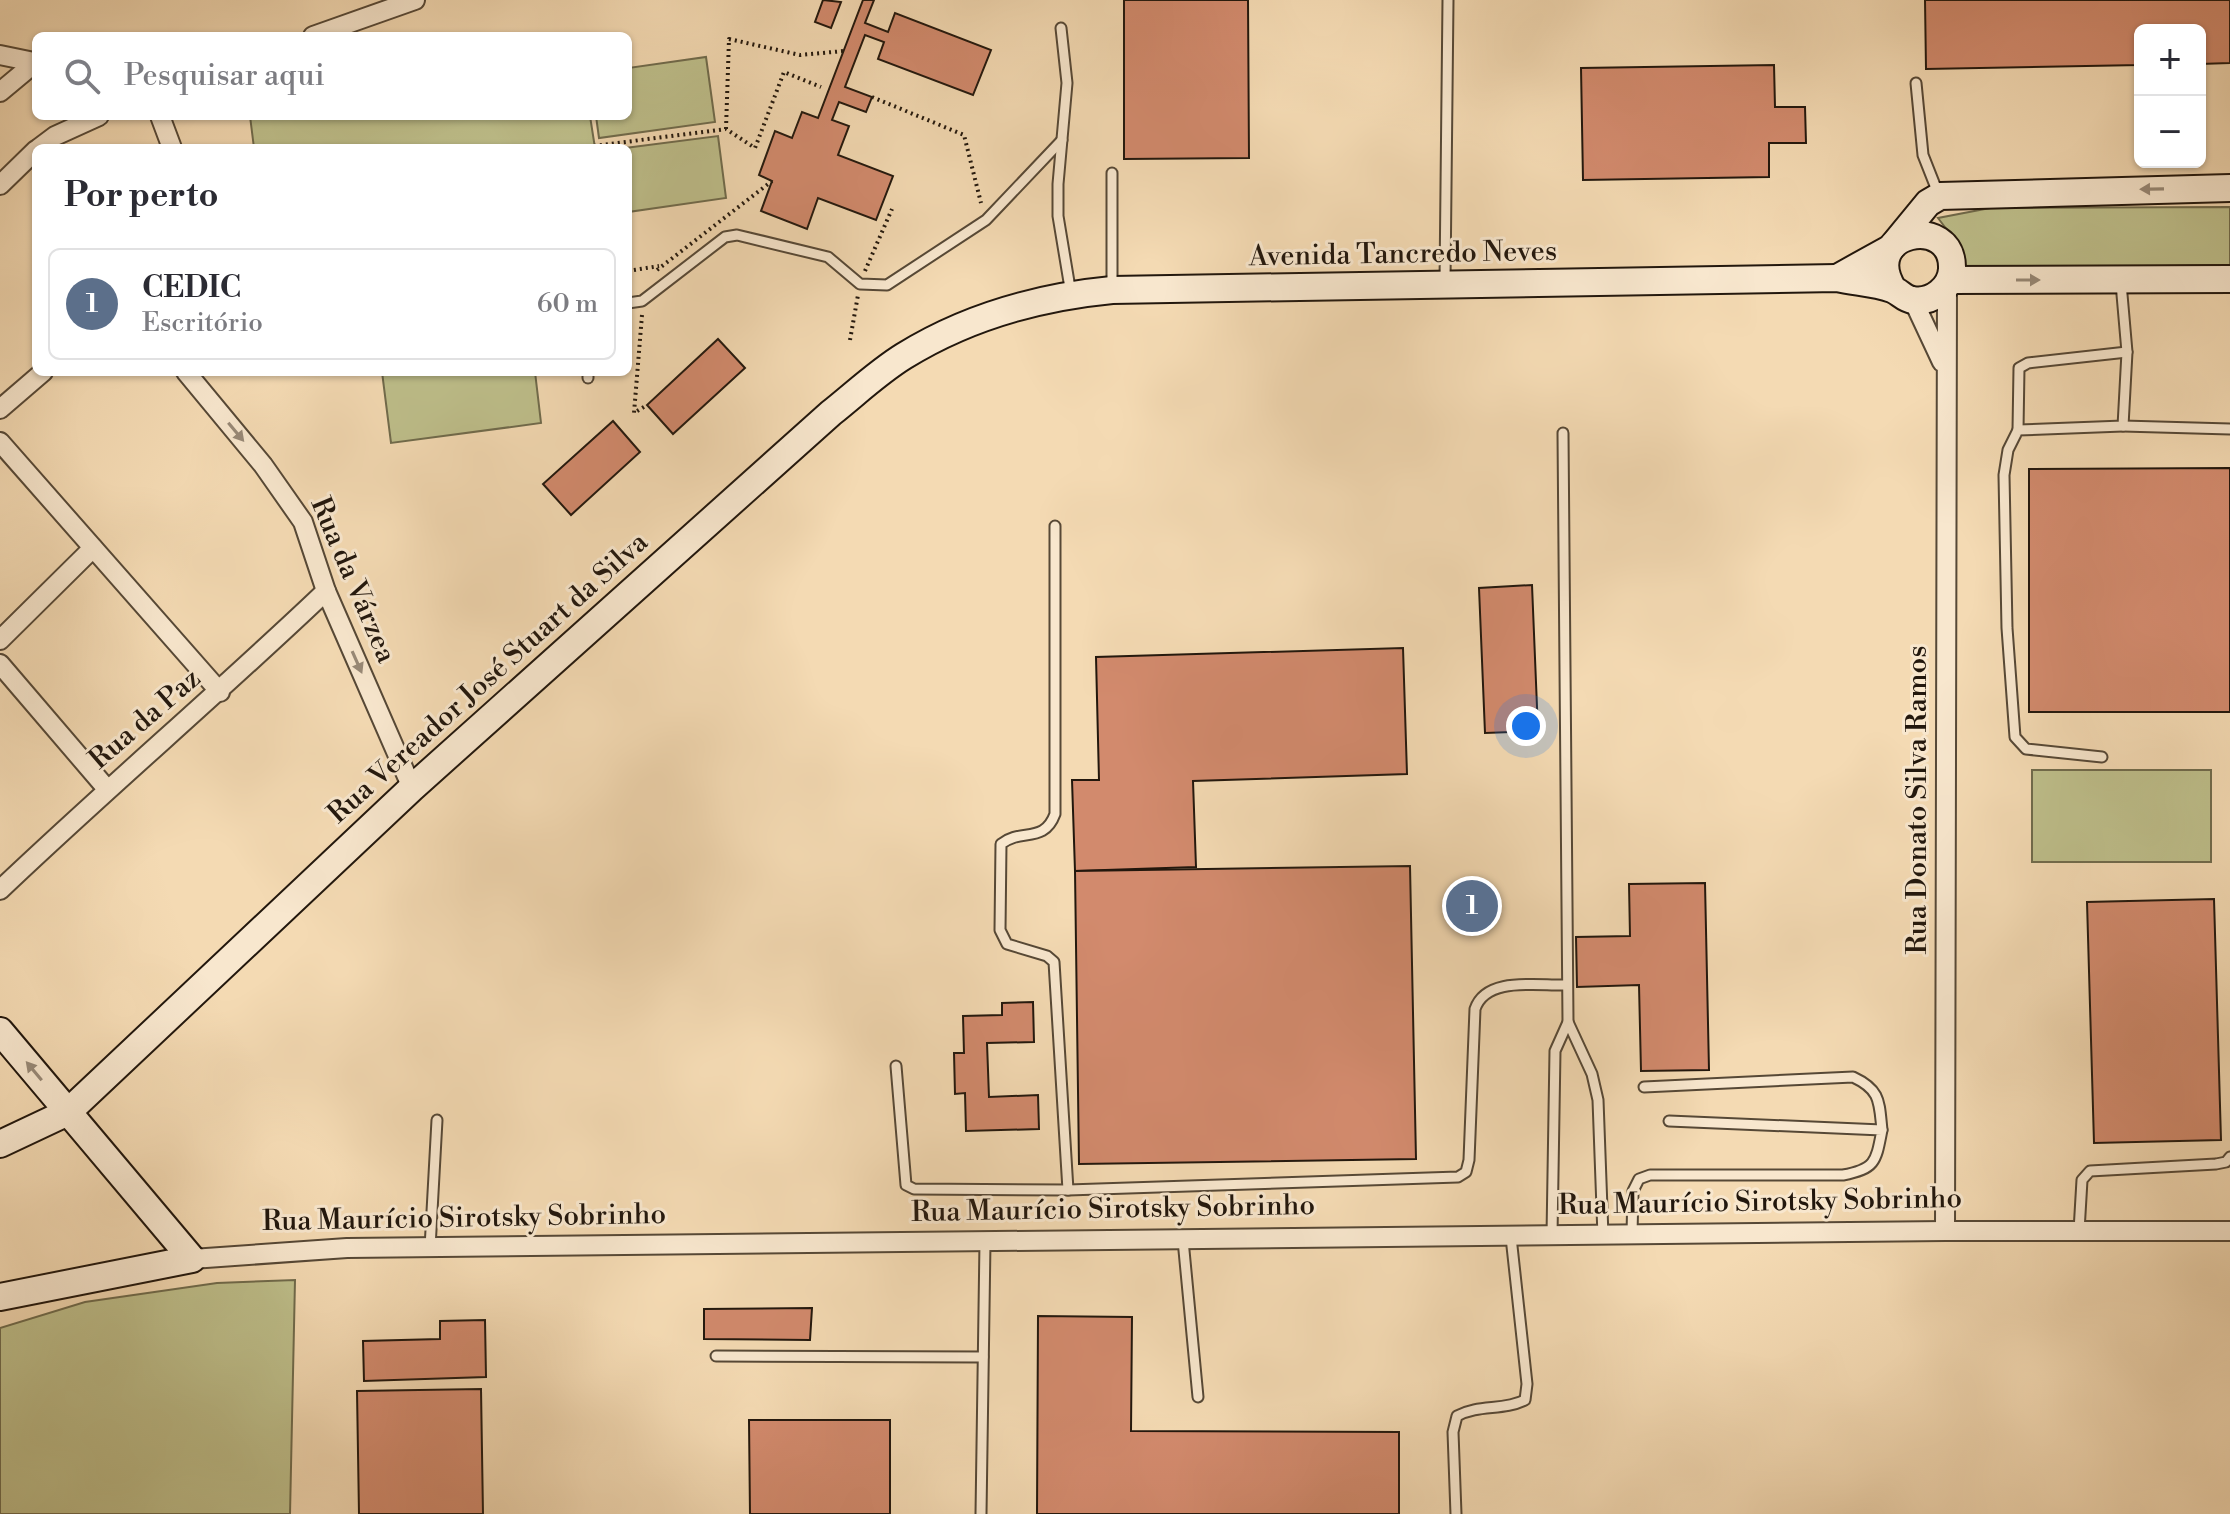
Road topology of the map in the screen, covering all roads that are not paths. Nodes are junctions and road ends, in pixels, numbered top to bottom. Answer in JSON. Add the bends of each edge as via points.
{"nodes":[{"id":1,"x":415,"y":0,"type":"edge"},
{"id":2,"x":1448,"y":0,"type":"edge"},
{"id":3,"x":1061,"y":28,"type":"dead end"},
{"id":4,"x":324,"y":32,"type":"edge"},
{"id":5,"x":0,"y":55,"type":"edge"},
{"id":6,"x":32,"y":61,"type":"edge"},
{"id":7,"x":32,"y":65,"type":"edge"},
{"id":8,"x":1916,"y":83,"type":"dead end"},
{"id":9,"x":0,"y":92,"type":"edge"},
{"id":10,"x":90,"y":120,"type":"edge"},
{"id":11,"x":162,"y":120,"type":"edge"},
{"id":12,"x":1062,"y":140,"type":"junction"},
{"id":13,"x":45,"y":144,"type":"edge"},
{"id":14,"x":170,"y":144,"type":"edge"},
{"id":15,"x":32,"y":155,"type":"edge"},
{"id":16,"x":1112,"y":173,"type":"dead end"},
{"id":17,"x":0,"y":185,"type":"edge"},
{"id":18,"x":2230,"y":188,"type":"edge"},
{"id":19,"x":1940,"y":196,"type":"junction"},
{"id":20,"x":1891,"y":248,"type":"junction"},
{"id":21,"x":1837,"y":278,"type":"junction"},
{"id":22,"x":2230,"y":279,"type":"edge"},
{"id":23,"x":2121,"y":280,"type":"junction"},
{"id":24,"x":1948,"y":282,"type":"junction"},
{"id":25,"x":1445,"y":285,"type":"junction"},
{"id":26,"x":1112,"y":290,"type":"junction"},
{"id":27,"x":1071,"y":294,"type":"junction"},
{"id":28,"x":1903,"y":295,"type":"junction"},
{"id":29,"x":632,"y":302,"type":"edge"},
{"id":30,"x":974,"y":320,"type":"joint"},
{"id":31,"x":2127,"y":352,"type":"junction"},
{"id":32,"x":1945,"y":368,"type":"junction"},
{"id":33,"x":38,"y":376,"type":"edge"},
{"id":34,"x":189,"y":376,"type":"edge"},
{"id":35,"x":0,"y":409,"type":"edge"},
{"id":36,"x":2123,"y":426,"type":"junction"},
{"id":37,"x":2230,"y":429,"type":"edge"},
{"id":38,"x":2018,"y":430,"type":"junction"},
{"id":39,"x":1563,"y":433,"type":"dead end"},
{"id":40,"x":0,"y":442,"type":"edge"},
{"id":41,"x":1055,"y":526,"type":"dead end"},
{"id":42,"x":93,"y":548,"type":"junction"},
{"id":43,"x":326,"y":591,"type":"junction"},
{"id":44,"x":0,"y":640,"type":"edge"},
{"id":45,"x":0,"y":664,"type":"edge"},
{"id":46,"x":220,"y":692,"type":"junction"},
{"id":47,"x":2102,"y":757,"type":"dead end"},
{"id":48,"x":412,"y":788,"type":"junction"},
{"id":49,"x":107,"y":789,"type":"junction"},
{"id":50,"x":0,"y":890,"type":"edge"},
{"id":51,"x":1567,"y":985,"type":"junction"},
{"id":52,"x":1568,"y":1022,"type":"junction"},
{"id":53,"x":0,"y":1031,"type":"edge"},
{"id":54,"x":896,"y":1066,"type":"dead end"},
{"id":55,"x":1644,"y":1087,"type":"dead end"},
{"id":56,"x":68,"y":1112,"type":"junction"},
{"id":57,"x":437,"y":1120,"type":"dead end"},
{"id":58,"x":1669,"y":1121,"type":"dead end"},
{"id":59,"x":1882,"y":1130,"type":"junction"},
{"id":60,"x":0,"y":1144,"type":"edge"},
{"id":61,"x":2230,"y":1157,"type":"edge"},
{"id":62,"x":1068,"y":1190,"type":"junction"},
{"id":63,"x":1945,"y":1231,"type":"junction"},
{"id":64,"x":2079,"y":1231,"type":"junction"},
{"id":65,"x":2230,"y":1231,"type":"edge"},
{"id":66,"x":1632,"y":1234,"type":"junction"},
{"id":67,"x":1552,"y":1236,"type":"junction"},
{"id":68,"x":1603,"y":1236,"type":"junction"},
{"id":69,"x":1511,"y":1237,"type":"junction"},
{"id":70,"x":1183,"y":1240,"type":"junction"},
{"id":71,"x":985,"y":1242,"type":"junction"},
{"id":72,"x":430,"y":1248,"type":"junction"},
{"id":73,"x":192,"y":1259,"type":"junction"},
{"id":74,"x":0,"y":1297,"type":"edge"},
{"id":75,"x":716,"y":1356,"type":"dead end"},
{"id":76,"x":983,"y":1357,"type":"junction"},
{"id":77,"x":1198,"y":1397,"type":"dead end"},
{"id":78,"x":981,"y":1514,"type":"edge"},
{"id":79,"x":1456,"y":1514,"type":"edge"}],
"edges":[{"from":1,"to":4,"type":"street"},
{"from":2,"to":25,"type":"lane"},
{"from":3,"to":12,"type":"lane","via":[[1067,83]]},
{"from":5,"to":6,"type":"street"},
{"from":7,"to":9,"type":"street"},
{"from":8,"to":19,"type":"lane","via":[[1923,155]]},
{"from":10,"to":13,"type":"street"},
{"from":11,"to":14,"type":"street"},
{"from":12,"to":27,"type":"lane","via":[[1058,216]]},
{"from":12,"to":29,"type":"lane","via":[[986,220],[887,285],[860,284],[828,257],[737,235],[725,237],[642,301]]},
{"from":15,"to":17,"type":"street"},
{"from":16,"to":26,"type":"lane"},
{"from":18,"to":19,"type":"main road","one_way":true},
{"from":19,"to":20,"type":"main road","name":"Avenida Tancredo Neves"},
{"from":20,"to":21,"type":"main road","name":"Avenida Tancredo Neves"},
{"from":20,"to":24,"type":"main road","via":[[1908,235],[1929,236],[1946,249],[1952,269]]},
{"from":20,"to":28,"type":"main road","via":[[1885,269]]},
{"from":21,"to":25,"type":"main road","name":"Avenida Tancredo Neves"},
{"from":21,"to":28,"type":"main road","name":"Avenida Tancredo Neves"},
{"from":22,"to":23,"type":"main road"},
{"from":24,"to":23,"type":"main road","one_way":true},
{"from":23,"to":31,"type":"lane"},
{"from":24,"to":28,"type":"main road","via":[[1935,296]]},
{"from":24,"to":32,"type":"street","name":"Rua Donato Silva Ramos"},
{"from":25,"to":26,"type":"main road","name":"Avenida Tancredo Neves"},
{"from":26,"to":27,"type":"main road","name":"Avenida Tancredo Neves"},
{"from":27,"to":30,"type":"main road","name":"Avenida Tancredo Neves"},
{"from":28,"to":32,"type":"street","name":"Rua Donato Silva Ramos"},
{"from":30,"to":48,"type":"main road","name":"Rua Vereador José Stuart da Silva","via":[[903,357],[831,413]]},
{"from":31,"to":36,"type":"lane"},
{"from":31,"to":38,"type":"lane","via":[[2019,368]]},
{"from":32,"to":63,"type":"street","name":"Rua Donato Silva Ramos"},
{"from":33,"to":35,"type":"street"},
{"from":34,"to":43,"type":"street","name":"Rua da Várzea","one_way":true,"via":[[294,507]]},
{"from":36,"to":37,"type":"lane"},
{"from":36,"to":38,"type":"lane"},
{"from":38,"to":47,"type":"lane","via":[[2004,475],[2015,737],[2026,749]]},
{"from":39,"to":51,"type":"lane"},
{"from":40,"to":42,"type":"street"},
{"from":41,"to":62,"type":"lane","via":[[1055,814],[1042,832],[1001,844],[1000,930],[1007,944],[1054,962]]},
{"from":42,"to":44,"type":"street"},
{"from":42,"to":46,"type":"street"},
{"from":43,"to":46,"type":"street","name":"Rua da Paz"},
{"from":43,"to":48,"type":"street","name":"Rua da Várzea","one_way":true},
{"from":45,"to":49,"type":"street"},
{"from":46,"to":49,"type":"street","name":"Rua da Paz"},
{"from":48,"to":56,"type":"main road","name":"Rua Vereador José Stuart da Silva"},
{"from":49,"to":50,"type":"street","name":"Rua da Paz"},
{"from":51,"to":52,"type":"lane"},
{"from":51,"to":62,"type":"lane","via":[[1492,988],[1480,995],[1475,1009],[1469,1160],[1466,1172],[1458,1177]]},
{"from":52,"to":67,"type":"lane","via":[[1555,1051]]},
{"from":52,"to":68,"type":"lane","via":[[1598,1100]]},
{"from":56,"to":53,"type":"main road","one_way":true},
{"from":54,"to":62,"type":"lane","via":[[906,1185]]},
{"from":55,"to":59,"type":"lane","via":[[1853,1077],[1871,1086]]},
{"from":56,"to":60,"type":"main road","name":"Rua Vereador José Stuart da Silva"},
{"from":56,"to":73,"type":"main road"},
{"from":57,"to":72,"type":"lane"},
{"from":58,"to":59,"type":"lane"},
{"from":59,"to":66,"type":"lane","via":[[1877,1158],[1864,1171],[1639,1179],[1633,1191]]},
{"from":61,"to":64,"type":"lane","via":[[2216,1164],[2090,1171],[2082,1180]]},
{"from":63,"to":64,"type":"street","name":"Rua Maurício Sirotsky Sobrinho"},
{"from":63,"to":66,"type":"street","name":"Rua Maurício Sirotsky Sobrinho"},
{"from":64,"to":65,"type":"street","name":"Rua Maurício Sirotsky Sobrinho"},
{"from":66,"to":68,"type":"street","name":"Rua Maurício Sirotsky Sobrinho"},
{"from":67,"to":68,"type":"street","name":"Rua Maurício Sirotsky Sobrinho"},
{"from":67,"to":69,"type":"street","name":"Rua Maurício Sirotsky Sobrinho"},
{"from":69,"to":70,"type":"street","name":"Rua Maurício Sirotsky Sobrinho"},
{"from":69,"to":79,"type":"lane","via":[[1525,1400],[1511,1407],[1472,1408],[1457,1416]]},
{"from":70,"to":71,"type":"street","name":"Rua Maurício Sirotsky Sobrinho"},
{"from":70,"to":77,"type":"lane"},
{"from":71,"to":72,"type":"street","name":"Rua Maurício Sirotsky Sobrinho"},
{"from":71,"to":76,"type":"lane"},
{"from":72,"to":73,"type":"street","name":"Rua Maurício Sirotsky Sobrinho"},
{"from":73,"to":74,"type":"main road","name":"Rua Maurício Sirotsky Sobrinho"},
{"from":75,"to":76,"type":"lane"},
{"from":76,"to":78,"type":"lane"}]}
